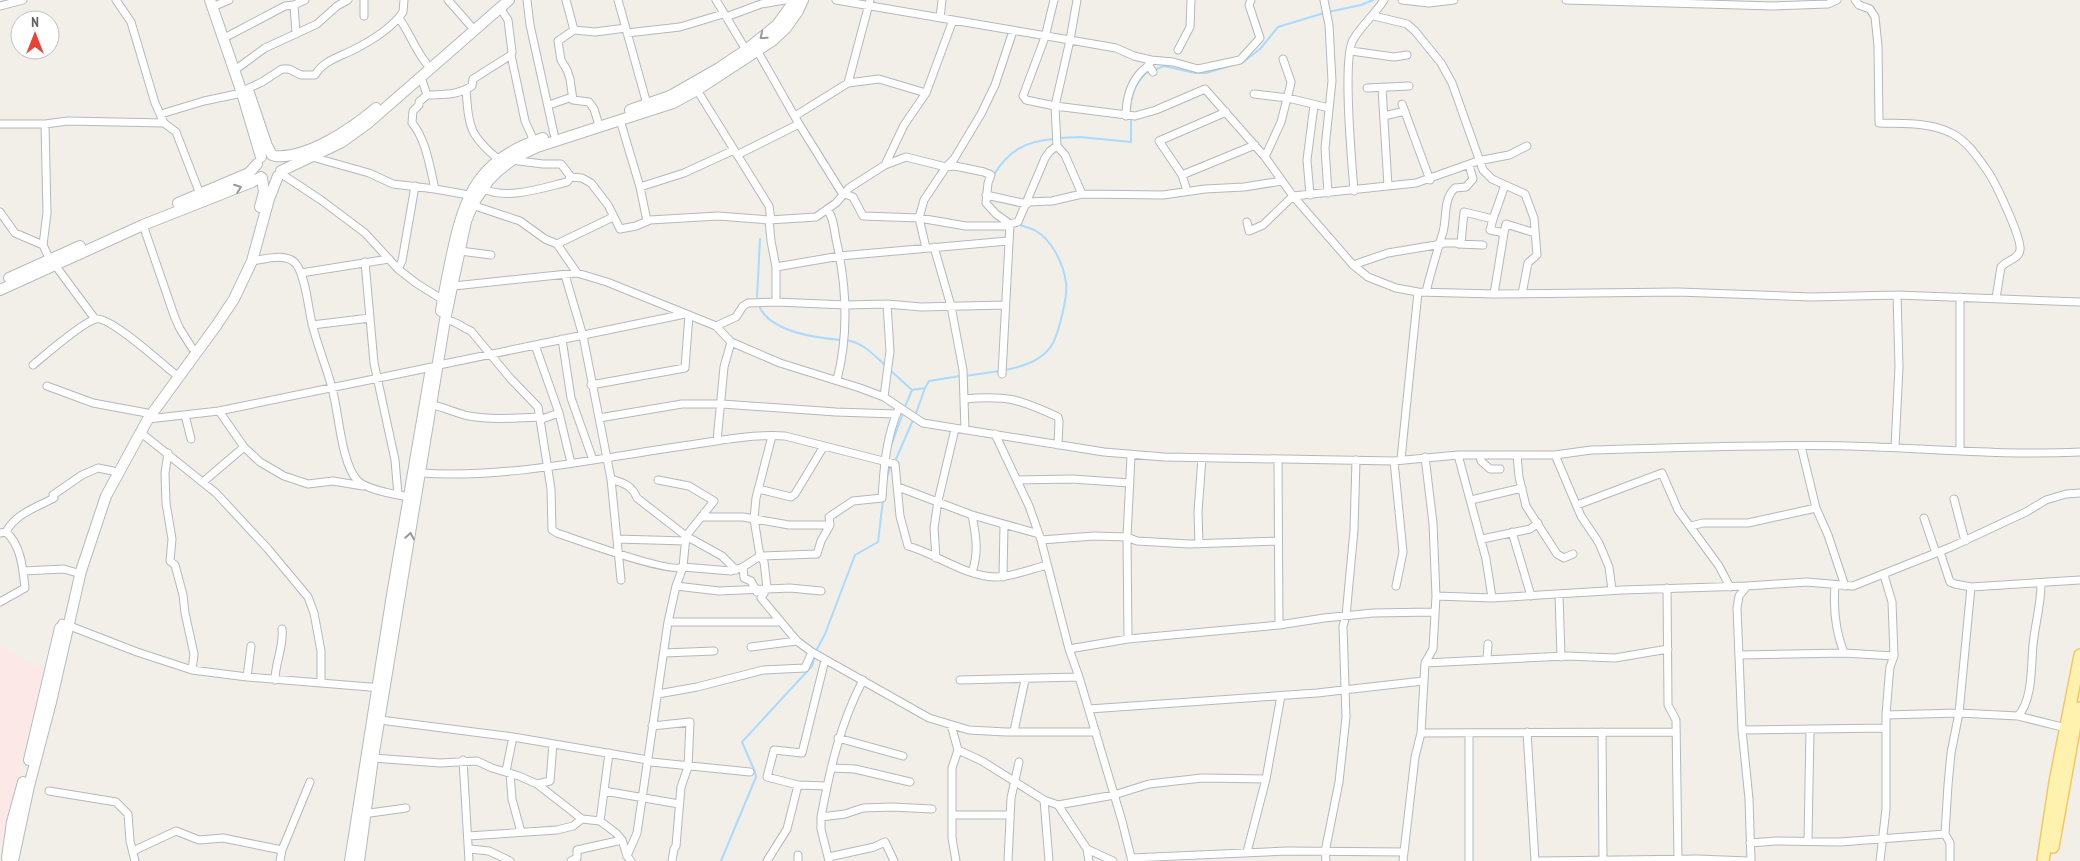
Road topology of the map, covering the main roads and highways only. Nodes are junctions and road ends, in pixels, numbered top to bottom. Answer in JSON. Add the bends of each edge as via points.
{"nodes":[{"id":1,"x":509,"y":0,"type":"edge"},
{"id":2,"x":795,"y":0,"type":"edge"},
{"id":3,"x":804,"y":0,"type":"edge"},
{"id":4,"x":214,"y":2,"type":"edge"},
{"id":5,"x":499,"y":4,"type":"edge"},
{"id":6,"x":245,"y":91,"type":"junction"},
{"id":7,"x":274,"y":156,"type":"junction"},
{"id":8,"x":259,"y":160,"type":"junction"},
{"id":9,"x":280,"y":173,"type":"junction"},
{"id":10,"x":262,"y":178,"type":"junction"},
{"id":11,"x":472,"y":199,"type":"junction"},
{"id":12,"x":53,"y":262,"type":"junction"},
{"id":13,"x":0,"y":282,"type":"edge"},
{"id":14,"x":0,"y":290,"type":"edge"},
{"id":15,"x":435,"y":366,"type":"junction"},
{"id":16,"x":148,"y":416,"type":"junction"},
{"id":17,"x":65,"y":624,"type":"junction"},
{"id":18,"x":2080,"y":655,"type":"edge"},
{"id":19,"x":381,"y":688,"type":"junction"},
{"id":20,"x":2080,"y":696,"type":"edge"},
{"id":21,"x":7,"y":861,"type":"edge"},
{"id":22,"x":14,"y":861,"type":"edge"},
{"id":23,"x":350,"y":861,"type":"edge"},
{"id":24,"x":359,"y":861,"type":"edge"},
{"id":25,"x":2043,"y":861,"type":"edge"},
{"id":26,"x":2051,"y":861,"type":"edge"}],
"edges":[{"from":1,"to":5,"type":"main road"},
{"from":2,"to":11,"type":"main road","one_way":true,"via":[[777,25],[688,88],[598,122],[534,141],[506,154],[481,177]]},
{"from":3,"to":11,"type":"main road","via":[[786,28],[758,52],[697,90],[673,103],[537,147],[511,160]]},
{"from":4,"to":6,"type":"main road"},
{"from":4,"to":6,"type":"main road"},
{"from":5,"to":7,"type":"main road","via":[[470,25],[363,119],[309,150],[286,157]]},
{"from":5,"to":9,"type":"main road","via":[[367,124],[342,142]]},
{"from":6,"to":7,"type":"main road"},
{"from":6,"to":8,"type":"main road"},
{"from":7,"to":8,"type":"main road"},
{"from":7,"to":9,"type":"main road","via":[[280,161]]},
{"from":8,"to":10,"type":"main road","via":[[257,171]]},
{"from":8,"to":12,"type":"main road","via":[[249,173]]},
{"from":9,"to":10,"type":"main road","via":[[271,180]]},
{"from":9,"to":16,"type":"main road","via":[[252,260],[234,299]]},
{"from":12,"to":10,"type":"main road","one_way":true},
{"from":10,"to":16,"type":"main road","via":[[264,192],[246,264],[229,297]]},
{"from":11,"to":15,"type":"main road"},
{"from":11,"to":15,"type":"main road","via":[[459,219],[443,300]]},
{"from":12,"to":13,"type":"main road"},
{"from":12,"to":14,"type":"main road"},
{"from":19,"to":15,"type":"main road","one_way":true,"via":[[421,472]]},
{"from":15,"to":19,"type":"main road","via":[[403,496]]},
{"from":16,"to":17,"type":"main road","via":[[106,496]]},
{"from":16,"to":17,"type":"main road","via":[[113,472],[91,522],[74,572]]},
{"from":17,"to":21,"type":"main road","via":[[12,822]]},
{"from":17,"to":22,"type":"main road","via":[[51,702]]},
{"from":18,"to":25,"type":"main road"},
{"from":19,"to":23,"type":"main road"},
{"from":19,"to":24,"type":"main road","via":[[380,720]]},
{"from":20,"to":26,"type":"main road"}]}
